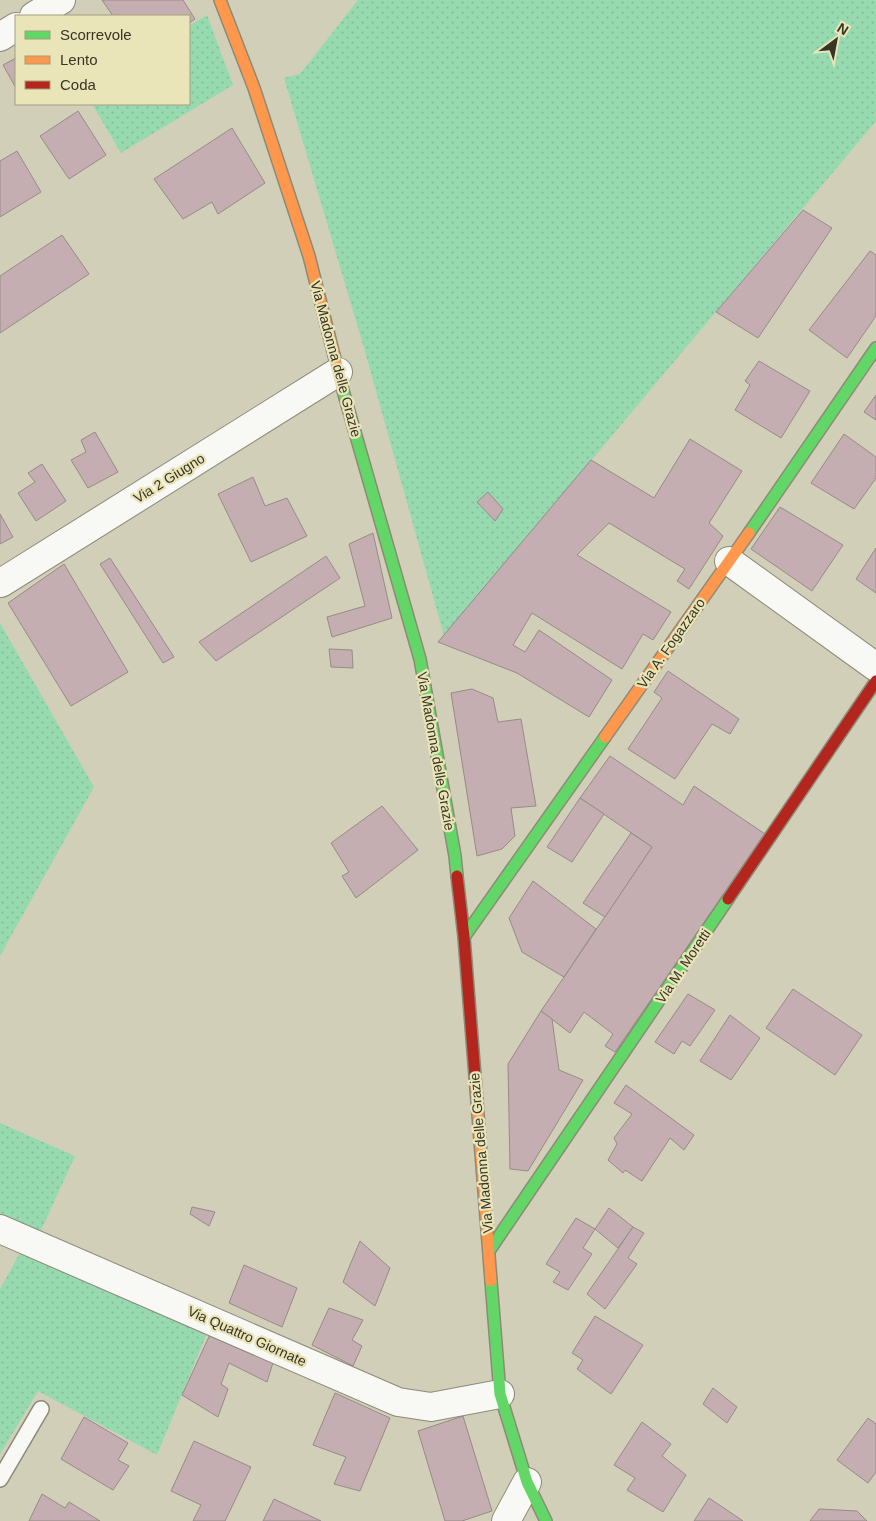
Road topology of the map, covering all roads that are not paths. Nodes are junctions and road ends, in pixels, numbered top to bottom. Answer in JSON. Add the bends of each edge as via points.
{"nodes":[{"id":1,"x":61,"y":0,"type":"edge"},
{"id":2,"x":220,"y":0,"type":"edge"},
{"id":3,"x":36,"y":15,"type":"edge"},
{"id":4,"x":15,"y":28,"type":"edge"},
{"id":5,"x":0,"y":37,"type":"edge"},
{"id":6,"x":876,"y":348,"type":"edge"},
{"id":7,"x":338,"y":372,"type":"junction"},
{"id":8,"x":729,"y":561,"type":"junction"},
{"id":9,"x":1,"y":583,"type":"edge"},
{"id":10,"x":876,"y":667,"type":"edge"},
{"id":11,"x":876,"y":682,"type":"edge"},
{"id":12,"x":464,"y":937,"type":"junction"},
{"id":13,"x":0,"y":1229,"type":"edge"},
{"id":14,"x":489,"y":1251,"type":"junction"},
{"id":15,"x":500,"y":1394,"type":"junction"},
{"id":16,"x":40,"y":1409,"type":"dead end"},
{"id":17,"x":0,"y":1479,"type":"edge"},
{"id":18,"x":527,"y":1482,"type":"junction"},
{"id":19,"x":506,"y":1521,"type":"edge"},
{"id":20,"x":546,"y":1521,"type":"edge"}],
"edges":[{"from":1,"to":3,"type":"street"},
{"from":2,"to":7,"type":"street","name":"Via Madonna delle Grazie","via":[[254,88],[309,256]]},
{"from":4,"to":5,"type":"street"},
{"from":6,"to":8,"type":"street","name":"Via A. Fogazzaro"},
{"from":7,"to":9,"type":"street","name":"Via 2 Giugno"},
{"from":7,"to":12,"type":"street","name":"Via Madonna delle Grazie","via":[[420,659],[455,856]]},
{"from":8,"to":10,"type":"street"},
{"from":8,"to":12,"type":"street","name":"Via A. Fogazzaro"},
{"from":11,"to":14,"type":"street","name":"Via M. Moretti"},
{"from":12,"to":14,"type":"street","name":"Via Madonna delle Grazie"},
{"from":13,"to":15,"type":"street","name":"Via Quattro Giornate","via":[[398,1402],[431,1407]]},
{"from":14,"to":15,"type":"street","name":"Via Madonna delle Grazie"},
{"from":15,"to":18,"type":"street","name":"Via Madonna delle Grazie"},
{"from":16,"to":17,"type":"lane"},
{"from":18,"to":19,"type":"street"},
{"from":18,"to":20,"type":"street","name":"Via Madonna delle Grazie"}]}
